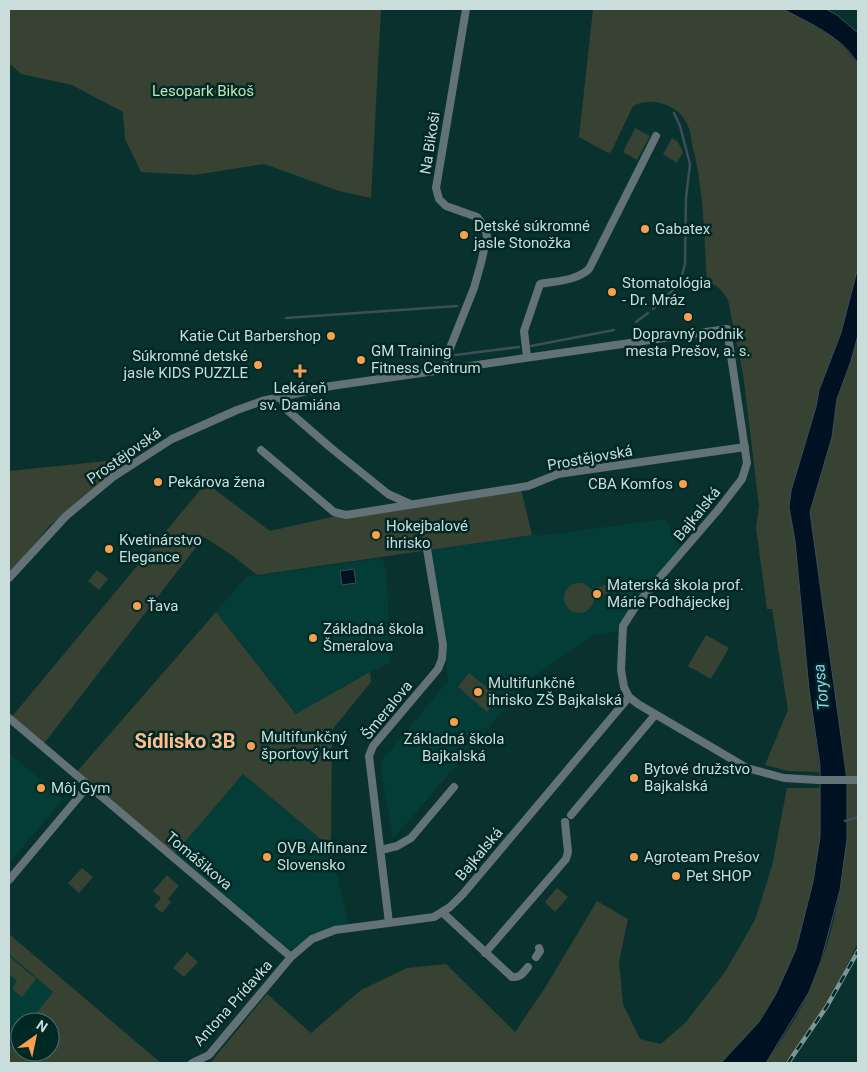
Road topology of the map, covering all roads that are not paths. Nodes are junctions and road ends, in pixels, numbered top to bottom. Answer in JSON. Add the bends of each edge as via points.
{"nodes":[{"id":1,"x":466,"y":9,"type":"edge"},
{"id":2,"x":656,"y":136,"type":"dead end"},
{"id":3,"x":727,"y":329,"type":"joint"},
{"id":4,"x":527,"y":357,"type":"junction"},
{"id":5,"x":448,"y":369,"type":"junction"},
{"id":6,"x":281,"y":396,"type":"junction"},
{"id":7,"x":745,"y":447,"type":"junction"},
{"id":8,"x":261,"y":450,"type":"dead end"},
{"id":9,"x":388,"y":494,"type":"junction"},
{"id":10,"x":410,"y":504,"type":"junction"},
{"id":11,"x":383,"y":508,"type":"junction"},
{"id":12,"x":427,"y":549,"type":"dead end"},
{"id":13,"x":9,"y":578,"type":"edge"},
{"id":14,"x":630,"y":697,"type":"junction"},
{"id":15,"x":656,"y":715,"type":"junction"},
{"id":16,"x":9,"y":719,"type":"edge"},
{"id":17,"x":858,"y":780,"type":"edge"},
{"id":18,"x":88,"y":786,"type":"junction"},
{"id":19,"x":454,"y":787,"type":"dead end"},
{"id":20,"x":572,"y":815,"type":"dead end"},
{"id":21,"x":565,"y":822,"type":"dead end"},
{"id":22,"x":381,"y":850,"type":"junction"},
{"id":23,"x":9,"y":880,"type":"edge"},
{"id":24,"x":442,"y":912,"type":"junction"},
{"id":25,"x":389,"y":923,"type":"junction"},
{"id":26,"x":539,"y":948,"type":"dead end"},
{"id":27,"x":485,"y":953,"type":"junction"},
{"id":28,"x":291,"y":957,"type":"junction"},
{"id":29,"x":536,"y":957,"type":"dead end"},
{"id":30,"x":528,"y":967,"type":"dead end"},
{"id":31,"x":192,"y":1063,"type":"edge"}],
"edges":[{"from":1,"to":5,"type":"street","name":"Na Bikoši","via":[[436,188],[438,198],[446,206],[477,217],[485,226],[487,237],[474,288],[448,352]]},
{"from":2,"to":4,"type":"street","via":[[588,269],[575,277],[540,284],[524,330]]},
{"from":3,"to":4,"type":"street","name":"Prostějovská"},
{"from":3,"to":7,"type":"street","name":"Bajkalská"},
{"from":4,"to":5,"type":"street","name":"Prostějovská"},
{"from":5,"to":6,"type":"street","name":"Prostějovská"},
{"from":6,"to":9,"type":"street","via":[[288,410]]},
{"from":6,"to":13,"type":"street","name":"Prostějovská","via":[[238,410],[172,439],[113,477],[66,516]]},
{"from":7,"to":10,"type":"street","name":"Prostějovská","via":[[558,474],[528,486]]},
{"from":7,"to":14,"type":"street","name":"Bajkalská","via":[[747,463],[742,479],[685,551],[637,604],[623,626],[621,670],[624,687]]},
{"from":8,"to":11,"type":"street","name":"Prostějovská","via":[[334,512],[346,515]]},
{"from":9,"to":10,"type":"street"},
{"from":9,"to":11,"type":"street"},
{"from":10,"to":11,"type":"street","name":"Prostějovská"},
{"from":12,"to":22,"type":"street","name":"Šmeralova","via":[[443,645],[442,659],[438,669],[373,746],[369,756]]},
{"from":14,"to":15,"type":"street"},
{"from":14,"to":24,"type":"street","name":"Bajkalská","via":[[458,899]]},
{"from":15,"to":17,"type":"street","via":[[747,768],[784,778]]},
{"from":15,"to":20,"type":"street"},
{"from":16,"to":18,"type":"street","name":"Tomášikova"},
{"from":18,"to":23,"type":"street"},
{"from":18,"to":28,"type":"street","name":"Tomášikova"},
{"from":19,"to":22,"type":"street","via":[[411,838]]},
{"from":21,"to":27,"type":"street","via":[[566,859]]},
{"from":22,"to":25,"type":"street","name":"Šmeralova"},
{"from":24,"to":25,"type":"street","name":"Bajkalská","via":[[434,917]]},
{"from":24,"to":27,"type":"street"},
{"from":25,"to":28,"type":"street","name":"Bajkalská","via":[[335,930],[312,939]]},
{"from":26,"to":29,"type":"street"},
{"from":27,"to":30,"type":"street","via":[[512,976],[520,975]]},
{"from":28,"to":31,"type":"street","name":"Antona Prídavka","via":[[209,1054]]}]}
